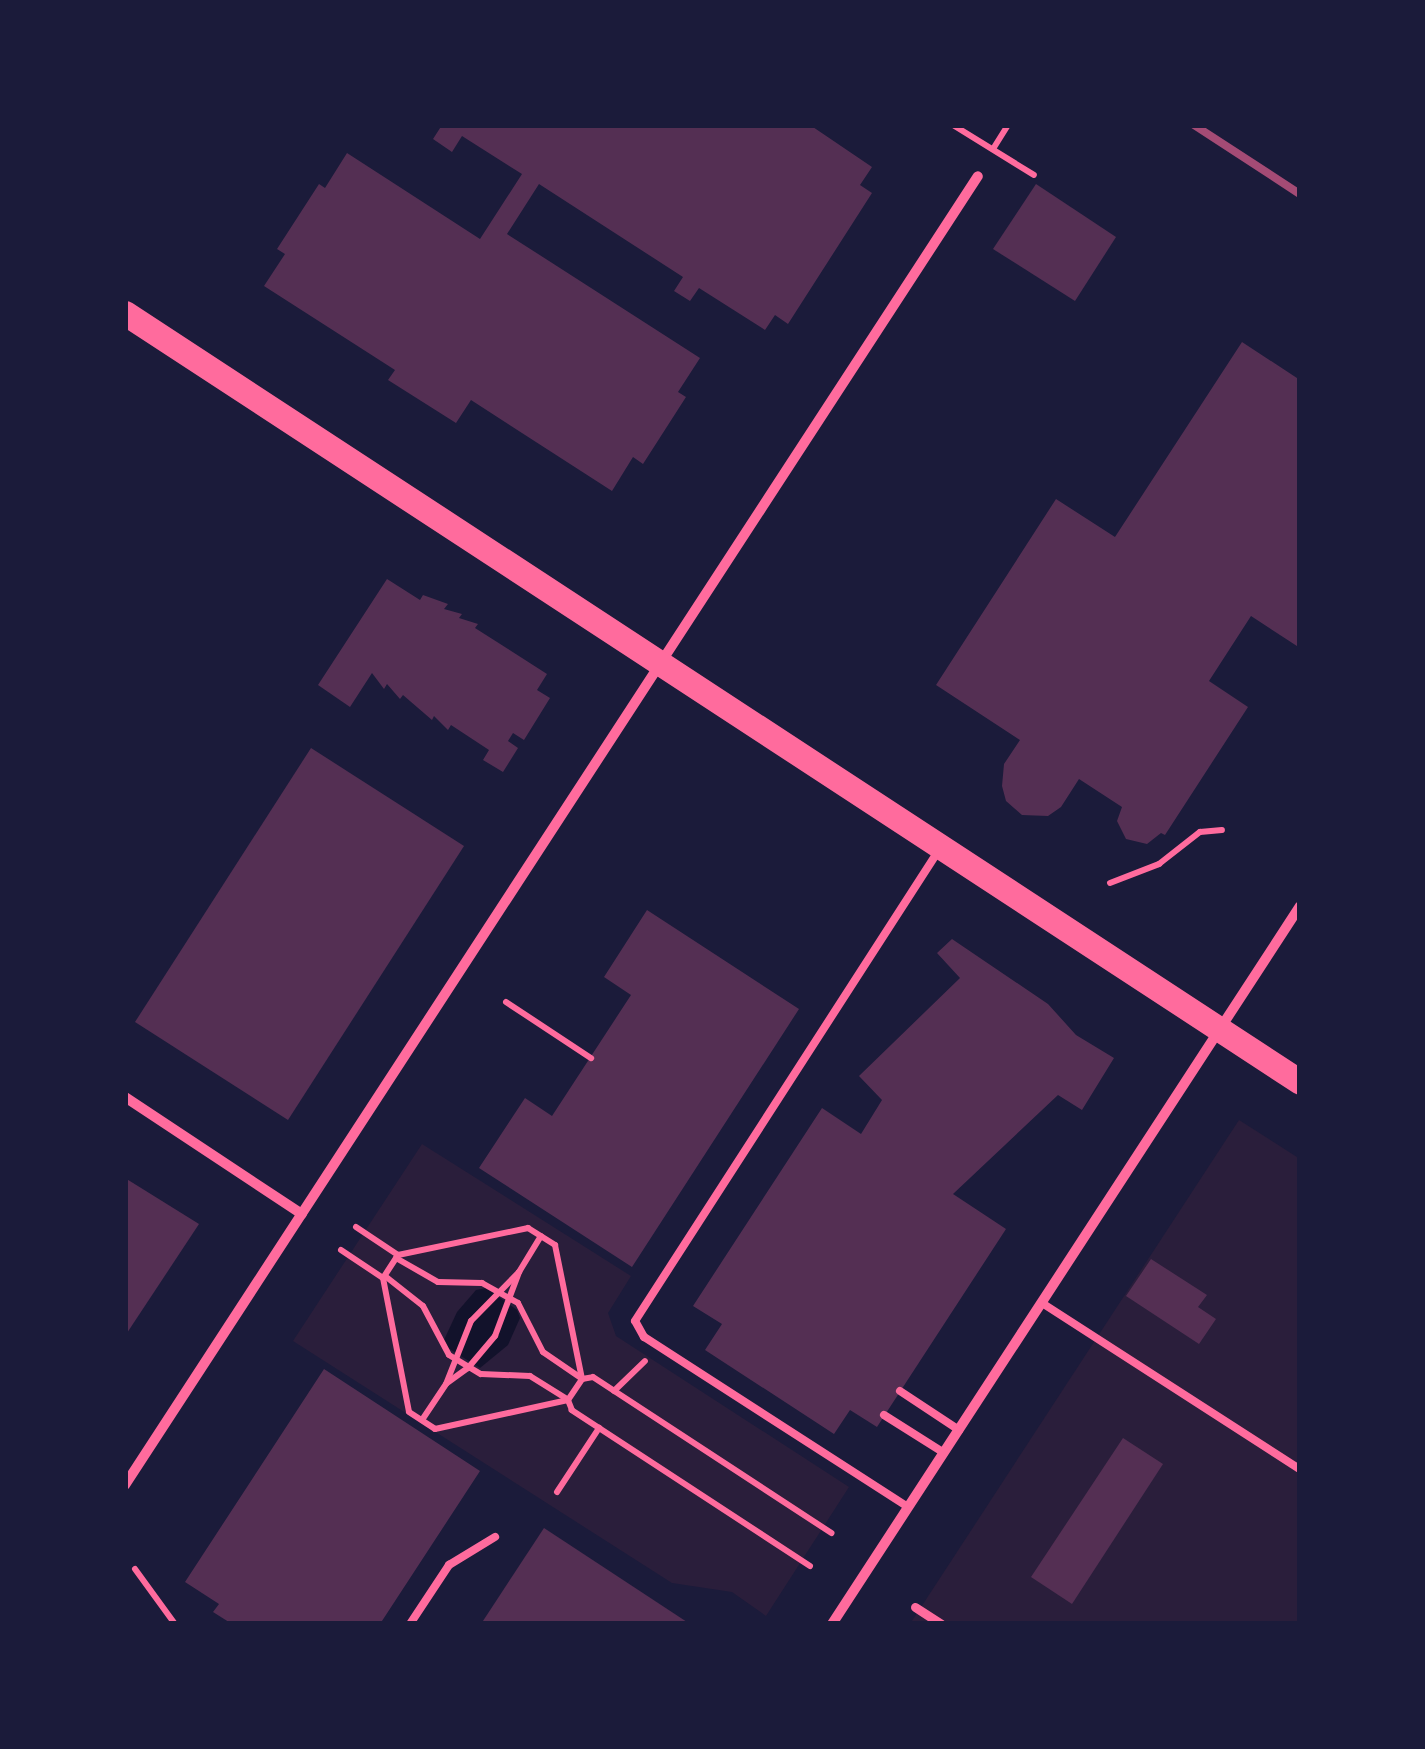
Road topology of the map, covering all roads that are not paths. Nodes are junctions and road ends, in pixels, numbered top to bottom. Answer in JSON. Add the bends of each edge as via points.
{"nodes":[{"id":1,"x":978,"y":176,"type":"dead end"},
{"id":2,"x":125,"y":313,"type":"edge"},
{"id":3,"x":660,"y":662,"type":"junction"},
{"id":4,"x":941,"y":847,"type":"junction"},
{"id":5,"x":1300,"y":906,"type":"edge"},
{"id":6,"x":1219,"y":1029,"type":"junction"},
{"id":7,"x":1300,"y":1082,"type":"edge"},
{"id":8,"x":125,"y":1097,"type":"edge"},
{"id":9,"x":302,"y":1214,"type":"junction"},
{"id":10,"x":1042,"y":1303,"type":"junction"},
{"id":11,"x":900,"y":1390,"type":"dead end"},
{"id":12,"x":884,"y":1415,"type":"dead end"},
{"id":13,"x":959,"y":1430,"type":"junction"},
{"id":14,"x":944,"y":1453,"type":"junction"},
{"id":15,"x":1300,"y":1469,"type":"edge"},
{"id":16,"x":125,"y":1485,"type":"edge"},
{"id":17,"x":908,"y":1508,"type":"junction"},
{"id":18,"x":495,"y":1537,"type":"dead end"},
{"id":19,"x":915,"y":1607,"type":"dead end"},
{"id":20,"x":410,"y":1624,"type":"edge"},
{"id":21,"x":832,"y":1624,"type":"edge"},
{"id":22,"x":941,"y":1624,"type":"edge"}],
"edges":[{"from":1,"to":3,"type":"street"},
{"from":2,"to":3,"type":"main road"},
{"from":3,"to":4,"type":"main road"},
{"from":3,"to":9,"type":"street"},
{"from":4,"to":6,"type":"main road"},
{"from":4,"to":17,"type":"lane","via":[[634,1320],[644,1338]]},
{"from":5,"to":6,"type":"street"},
{"from":6,"to":7,"type":"main road"},
{"from":6,"to":10,"type":"street"},
{"from":8,"to":9,"type":"street"},
{"from":9,"to":16,"type":"street"},
{"from":10,"to":13,"type":"street"},
{"from":10,"to":15,"type":"lane"},
{"from":11,"to":13,"type":"lane"},
{"from":12,"to":14,"type":"lane"},
{"from":13,"to":14,"type":"street"},
{"from":14,"to":17,"type":"street"},
{"from":17,"to":21,"type":"street"},
{"from":18,"to":20,"type":"lane","via":[[449,1565]]},
{"from":19,"to":22,"type":"street"}]}
